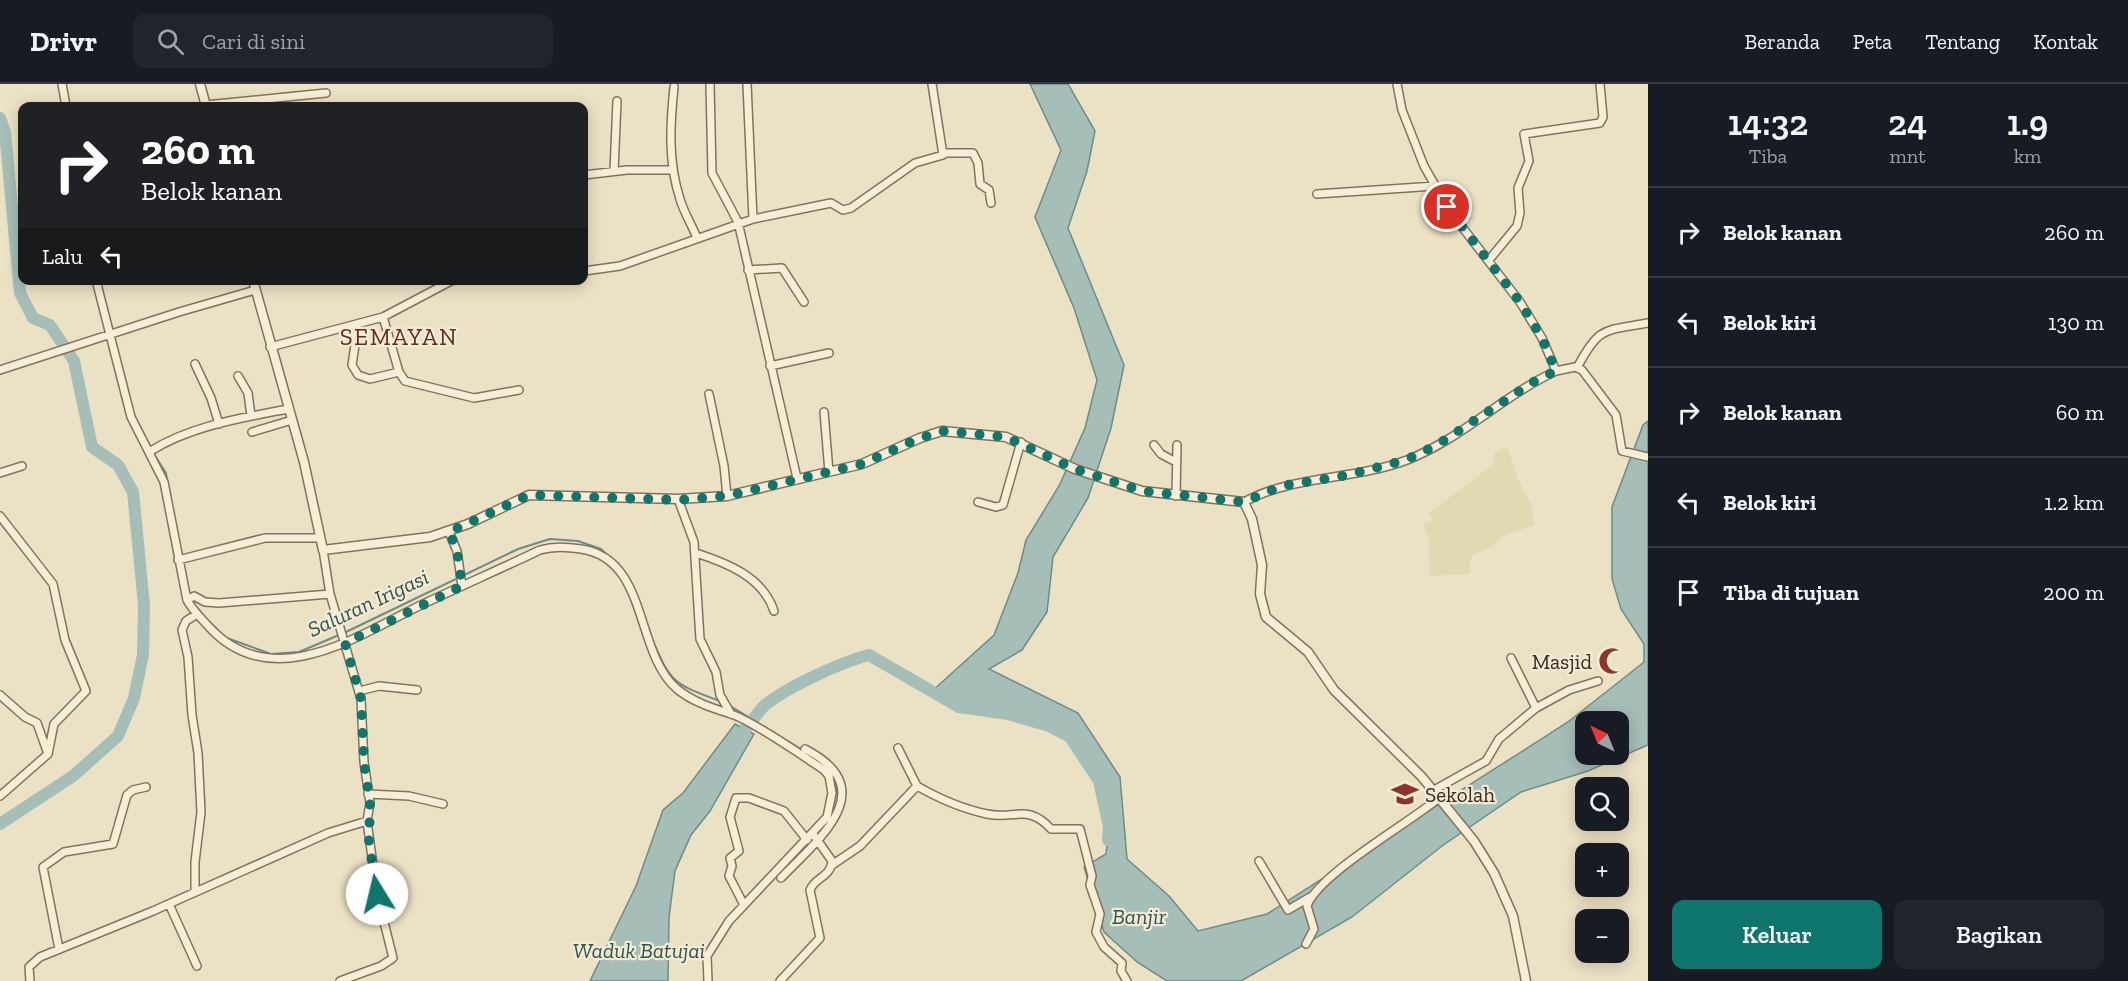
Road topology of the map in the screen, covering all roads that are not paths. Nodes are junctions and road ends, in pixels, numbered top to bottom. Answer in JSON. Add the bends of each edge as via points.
{"nodes":[{"id":1,"x":62,"y":84,"type":"edge"},
{"id":2,"x":200,"y":84,"type":"edge"},
{"id":3,"x":710,"y":84,"type":"edge"},
{"id":4,"x":747,"y":84,"type":"edge"},
{"id":5,"x":932,"y":84,"type":"edge"},
{"id":6,"x":1397,"y":84,"type":"edge"},
{"id":7,"x":1599,"y":84,"type":"edge"},
{"id":8,"x":674,"y":87,"type":"dead end"},
{"id":9,"x":326,"y":93,"type":"dead end"},
{"id":10,"x":280,"y":98,"type":"junction"},
{"id":11,"x":617,"y":101,"type":"dead end"},
{"id":12,"x":65,"y":102,"type":"edge"},
{"id":13,"x":205,"y":102,"type":"edge"},
{"id":14,"x":243,"y":102,"type":"edge"},
{"id":15,"x":279,"y":102,"type":"edge"},
{"id":16,"x":944,"y":153,"type":"junction"},
{"id":17,"x":672,"y":170,"type":"junction"},
{"id":18,"x":614,"y":171,"type":"junction"},
{"id":19,"x":588,"y":174,"type":"edge"},
{"id":20,"x":1435,"y":186,"type":"junction"},
{"id":21,"x":1317,"y":194,"type":"dead end"},
{"id":22,"x":991,"y":202,"type":"dead end"},
{"id":23,"x":753,"y":219,"type":"junction"},
{"id":24,"x":738,"y":222,"type":"junction"},
{"id":25,"x":697,"y":238,"type":"junction"},
{"id":26,"x":1489,"y":260,"type":"junction"},
{"id":27,"x":747,"y":270,"type":"junction"},
{"id":28,"x":588,"y":271,"type":"edge"},
{"id":29,"x":98,"y":285,"type":"edge"},
{"id":30,"x":254,"y":285,"type":"edge"},
{"id":31,"x":444,"y":285,"type":"edge"},
{"id":32,"x":255,"y":290,"type":"junction"},
{"id":33,"x":804,"y":302,"type":"dead end"},
{"id":34,"x":384,"y":317,"type":"junction"},
{"id":35,"x":1648,"y":323,"type":"edge"},
{"id":36,"x":350,"y":326,"type":"junction"},
{"id":37,"x":113,"y":334,"type":"junction"},
{"id":38,"x":270,"y":347,"type":"junction"},
{"id":39,"x":829,"y":353,"type":"dead end"},
{"id":40,"x":195,"y":364,"type":"dead end"},
{"id":41,"x":770,"y":366,"type":"junction"},
{"id":42,"x":1577,"y":368,"type":"junction"},
{"id":43,"x":0,"y":370,"type":"edge"},
{"id":44,"x":1556,"y":371,"type":"junction"},
{"id":45,"x":399,"y":372,"type":"junction"},
{"id":46,"x":238,"y":376,"type":"dead end"},
{"id":47,"x":519,"y":390,"type":"dead end"},
{"id":48,"x":709,"y":394,"type":"dead end"},
{"id":49,"x":288,"y":409,"type":"junction"},
{"id":50,"x":824,"y":412,"type":"dead end"},
{"id":51,"x":251,"y":416,"type":"junction"},
{"id":52,"x":292,"y":420,"type":"junction"},
{"id":53,"x":219,"y":424,"type":"junction"},
{"id":54,"x":252,"y":432,"type":"dead end"},
{"id":55,"x":1021,"y":442,"type":"junction"},
{"id":56,"x":1154,"y":445,"type":"dead end"},
{"id":57,"x":1177,"y":445,"type":"dead end"},
{"id":58,"x":151,"y":450,"type":"junction"},
{"id":59,"x":1645,"y":457,"type":"edge"},
{"id":60,"x":1176,"y":462,"type":"junction"},
{"id":61,"x":22,"y":466,"type":"dead end"},
{"id":62,"x":0,"y":472,"type":"edge"},
{"id":63,"x":829,"y":472,"type":"junction"},
{"id":64,"x":797,"y":478,"type":"junction"},
{"id":65,"x":727,"y":496,"type":"junction"},
{"id":66,"x":1176,"y":496,"type":"junction"},
{"id":67,"x":678,"y":500,"type":"junction"},
{"id":68,"x":978,"y":502,"type":"dead end"},
{"id":69,"x":1244,"y":502,"type":"junction"},
{"id":70,"x":0,"y":516,"type":"edge"},
{"id":71,"x":449,"y":532,"type":"junction"},
{"id":72,"x":320,"y":538,"type":"junction"},
{"id":73,"x":323,"y":550,"type":"junction"},
{"id":74,"x":696,"y":553,"type":"junction"},
{"id":75,"x":181,"y":559,"type":"junction"},
{"id":76,"x":462,"y":586,"type":"junction"},
{"id":77,"x":330,"y":594,"type":"junction"},
{"id":78,"x":190,"y":598,"type":"junction"},
{"id":79,"x":774,"y":611,"type":"dead end"},
{"id":80,"x":197,"y":614,"type":"junction"},
{"id":81,"x":344,"y":639,"type":"junction"},
{"id":82,"x":1511,"y":658,"type":"dead end"},
{"id":83,"x":1598,"y":681,"type":"dead end"},
{"id":84,"x":417,"y":690,"type":"dead end"},
{"id":85,"x":359,"y":691,"type":"junction"},
{"id":86,"x":0,"y":695,"type":"edge"},
{"id":87,"x":1536,"y":708,"type":"junction"},
{"id":88,"x":733,"y":715,"type":"junction"},
{"id":89,"x":898,"y":748,"type":"dead end"},
{"id":90,"x":805,"y":749,"type":"dead end"},
{"id":91,"x":48,"y":754,"type":"junction"},
{"id":92,"x":815,"y":759,"type":"junction"},
{"id":93,"x":917,"y":786,"type":"junction"},
{"id":94,"x":146,"y":787,"type":"dead end"},
{"id":95,"x":1434,"y":790,"type":"junction"},
{"id":96,"x":368,"y":794,"type":"junction"},
{"id":97,"x":0,"y":796,"type":"edge"},
{"id":98,"x":1441,"y":798,"type":"junction"},
{"id":99,"x":443,"y":804,"type":"dead end"},
{"id":100,"x":367,"y":821,"type":"junction"},
{"id":101,"x":815,"y":837,"type":"junction"},
{"id":102,"x":807,"y":840,"type":"junction"},
{"id":103,"x":1259,"y":861,"type":"dead end"},
{"id":104,"x":832,"y":865,"type":"junction"},
{"id":105,"x":781,"y":878,"type":"dead end"},
{"id":106,"x":195,"y":892,"type":"junction"},
{"id":107,"x":1314,"y":894,"type":"junction"},
{"id":108,"x":169,"y":904,"type":"junction"},
{"id":109,"x":744,"y":905,"type":"junction"},
{"id":110,"x":1306,"y":944,"type":"dead end"},
{"id":111,"x":59,"y":949,"type":"junction"},
{"id":112,"x":198,"y":966,"type":"dead end"},
{"id":113,"x":30,"y":981,"type":"edge"},
{"id":114,"x":340,"y":981,"type":"edge"},
{"id":115,"x":708,"y":981,"type":"edge"},
{"id":116,"x":780,"y":981,"type":"edge"},
{"id":117,"x":1127,"y":981,"type":"edge"},
{"id":118,"x":1526,"y":981,"type":"edge"}],
"edges":[{"from":1,"to":12,"type":"street"},
{"from":2,"to":13,"type":"street"},
{"from":3,"to":24,"type":"street","via":[[712,173]]},
{"from":4,"to":23,"type":"street"},
{"from":5,"to":16,"type":"street"},
{"from":6,"to":20,"type":"street","via":[[1413,143]]},
{"from":7,"to":26,"type":"street","via":[[1603,117],[1600,123],[1524,134],[1528,161],[1518,188],[1517,226]]},
{"from":8,"to":17,"type":"street"},
{"from":9,"to":10,"type":"street"},
{"from":10,"to":14,"type":"street"},
{"from":10,"to":15,"type":"street"},
{"from":11,"to":18,"type":"street"},
{"from":16,"to":22,"type":"street","via":[[973,153],[980,184],[989,190]]},
{"from":16,"to":23,"type":"street","via":[[915,163],[849,209],[831,204]]},
{"from":17,"to":18,"type":"street"},
{"from":17,"to":25,"type":"street","via":[[681,205]]},
{"from":18,"to":19,"type":"street"},
{"from":20,"to":21,"type":"street"},
{"from":20,"to":26,"type":"street"},
{"from":23,"to":24,"type":"street"},
{"from":24,"to":25,"type":"street"},
{"from":24,"to":27,"type":"street"},
{"from":25,"to":28,"type":"street","via":[[620,266]]},
{"from":26,"to":44,"type":"street","via":[[1534,324]]},
{"from":27,"to":33,"type":"street","via":[[783,268]]},
{"from":27,"to":41,"type":"street"},
{"from":29,"to":37,"type":"street"},
{"from":30,"to":32,"type":"street"},
{"from":31,"to":34,"type":"street"},
{"from":32,"to":37,"type":"street"},
{"from":32,"to":38,"type":"street"},
{"from":34,"to":36,"type":"street"},
{"from":34,"to":45,"type":"street"},
{"from":35,"to":42,"type":"street","via":[[1602,333],[1587,348]]},
{"from":36,"to":38,"type":"street"},
{"from":36,"to":45,"type":"street","via":[[355,345],[352,365],[358,375],[370,379]]},
{"from":37,"to":43,"type":"street"},
{"from":37,"to":58,"type":"street","via":[[131,417]]},
{"from":38,"to":49,"type":"street"},
{"from":39,"to":41,"type":"street"},
{"from":40,"to":53,"type":"street","via":[[212,398]]},
{"from":41,"to":64,"type":"street"},
{"from":42,"to":44,"type":"street"},
{"from":42,"to":59,"type":"street","via":[[1616,415],[1622,450]]},
{"from":44,"to":69,"type":"street","via":[[1406,460],[1282,486]]},
{"from":45,"to":47,"type":"street","via":[[408,383],[474,398]]},
{"from":46,"to":51,"type":"street","via":[[248,393]]},
{"from":48,"to":65,"type":"street"},
{"from":49,"to":51,"type":"street"},
{"from":49,"to":52,"type":"street"},
{"from":50,"to":63,"type":"street"},
{"from":51,"to":53,"type":"street"},
{"from":52,"to":54,"type":"street"},
{"from":52,"to":72,"type":"street"},
{"from":53,"to":58,"type":"street"},
{"from":55,"to":63,"type":"street","via":[[986,433],[942,431],[862,464]]},
{"from":55,"to":66,"type":"street","via":[[1075,469],[1142,491]]},
{"from":55,"to":68,"type":"street","via":[[1003,505]]},
{"from":56,"to":60,"type":"street"},
{"from":57,"to":60,"type":"street"},
{"from":58,"to":75,"type":"street","via":[[164,482]]},
{"from":60,"to":66,"type":"street"},
{"from":61,"to":62,"type":"street"},
{"from":63,"to":64,"type":"street"},
{"from":64,"to":65,"type":"street"},
{"from":65,"to":67,"type":"street"},
{"from":66,"to":69,"type":"street"},
{"from":67,"to":71,"type":"street","via":[[529,495]]},
{"from":67,"to":74,"type":"street"},
{"from":69,"to":95,"type":"street","via":[[1252,519],[1262,565],[1260,594],[1266,617],[1308,652],[1334,690]]},
{"from":70,"to":91,"type":"street","via":[[53,584],[65,640],[86,689],[54,724]]},
{"from":71,"to":73,"type":"street"},
{"from":71,"to":76,"type":"street","via":[[457,550]]},
{"from":72,"to":73,"type":"street"},
{"from":72,"to":75,"type":"street","via":[[265,538]]},
{"from":73,"to":77,"type":"street"},
{"from":74,"to":79,"type":"street","via":[[753,580],[763,589]]},
{"from":74,"to":88,"type":"street","via":[[699,631]]},
{"from":75,"to":78,"type":"street"},
{"from":76,"to":81,"type":"street"},
{"from":76,"to":88,"type":"street","via":[[545,549],[562,547],[598,554],[624,576],[660,664],[674,686],[704,705]]},
{"from":77,"to":78,"type":"street","via":[[219,603]]},
{"from":77,"to":81,"type":"street"},
{"from":78,"to":80,"type":"street"},
{"from":80,"to":81,"type":"street","via":[[231,645],[268,658],[299,658]]},
{"from":80,"to":106,"type":"street","via":[[186,621],[182,630],[188,657],[201,812]]},
{"from":81,"to":85,"type":"street"},
{"from":82,"to":87,"type":"street"},
{"from":83,"to":87,"type":"street","via":[[1569,690]]},
{"from":84,"to":85,"type":"street","via":[[380,686]]},
{"from":85,"to":96,"type":"street"},
{"from":86,"to":91,"type":"street","via":[[37,723]]},
{"from":87,"to":95,"type":"street","via":[[1499,739],[1486,761]]},
{"from":88,"to":92,"type":"street"},
{"from":89,"to":93,"type":"street"},
{"from":90,"to":92,"type":"street"},
{"from":91,"to":97,"type":"street"},
{"from":92,"to":101,"type":"street","via":[[829,776],[832,793],[827,817]]},
{"from":93,"to":104,"type":"street","via":[[860,846]]},
{"from":93,"to":117,"type":"street","via":[[936,797],[987,814],[1028,813],[1042,819],[1051,829],[1080,829],[1092,876],[1090,885],[1100,914],[1096,932],[1122,963],[1121,971]]},
{"from":94,"to":111,"type":"street","via":[[127,795],[114,843],[64,852],[43,867]]},
{"from":95,"to":98,"type":"street"},
{"from":96,"to":99,"type":"street","via":[[409,796]]},
{"from":96,"to":100,"type":"street"},
{"from":98,"to":107,"type":"street","via":[[1338,872]]},
{"from":98,"to":118,"type":"street","via":[[1484,856],[1505,897],[1520,944]]},
{"from":100,"to":106,"type":"street","via":[[319,836]]},
{"from":100,"to":114,"type":"street","via":[[377,894],[393,958]]},
{"from":101,"to":102,"type":"street"},
{"from":101,"to":104,"type":"street"},
{"from":101,"to":105,"type":"street"},
{"from":102,"to":109,"type":"street"},
{"from":102,"to":109,"type":"street","via":[[784,811],[749,798],[736,798],[730,817],[739,852],[730,858],[729,876]]},
{"from":103,"to":107,"type":"street","via":[[1288,910]]},
{"from":104,"to":116,"type":"street","via":[[810,890],[819,939]]},
{"from":106,"to":108,"type":"street"},
{"from":107,"to":110,"type":"street","via":[[1307,909],[1313,932]]},
{"from":108,"to":111,"type":"street"},
{"from":108,"to":112,"type":"street"},
{"from":109,"to":115,"type":"street","via":[[707,956]]},
{"from":111,"to":113,"type":"street","via":[[32,963],[28,970]]}]}
